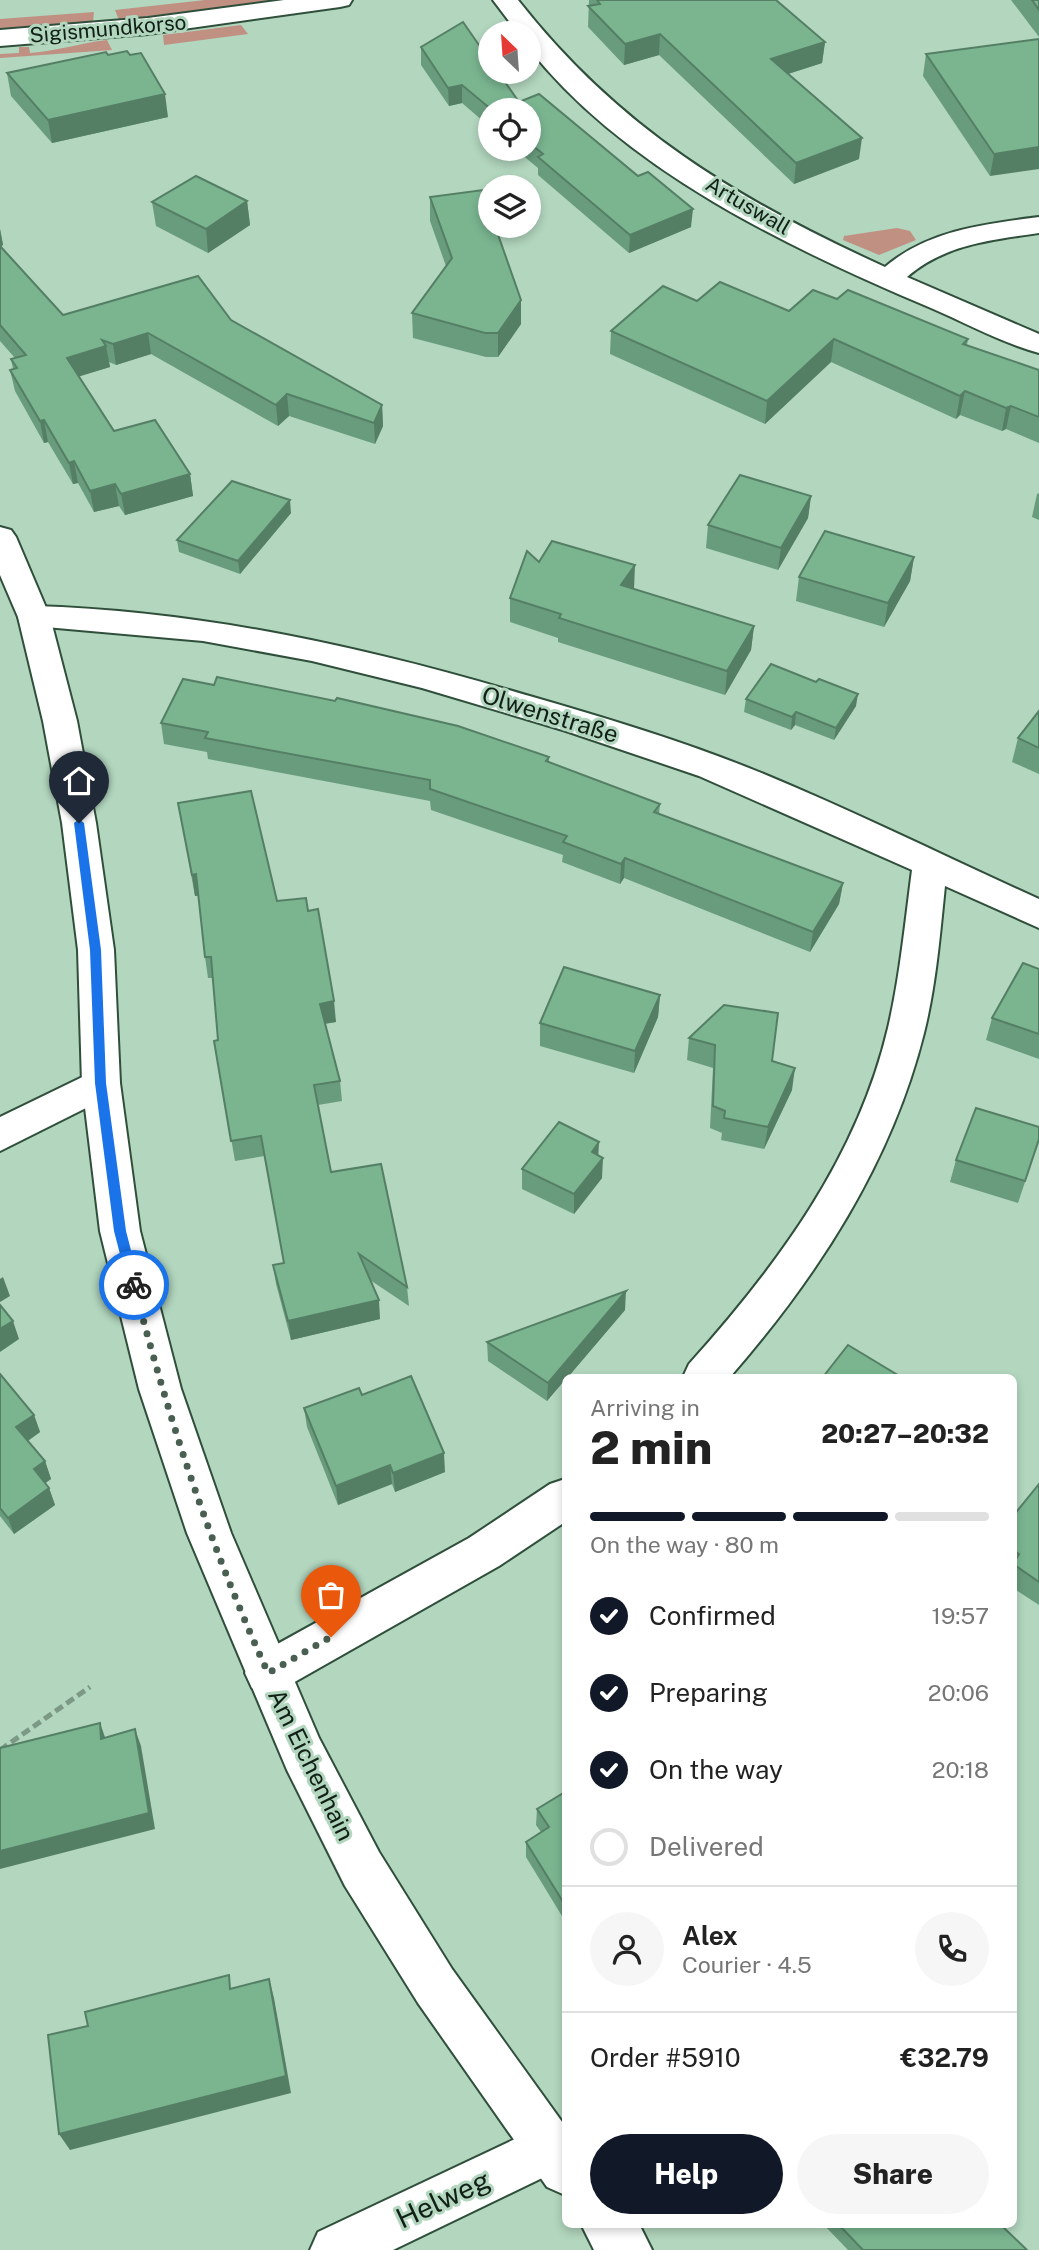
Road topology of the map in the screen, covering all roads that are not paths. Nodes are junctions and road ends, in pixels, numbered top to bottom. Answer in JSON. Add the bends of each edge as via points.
{"nodes":[{"id":1,"x":340,"y":0,"type":"edge"},
{"id":2,"x":505,"y":0,"type":"edge"},
{"id":3,"x":0,"y":38,"type":"edge"},
{"id":4,"x":1039,"y":225,"type":"edge"},
{"id":5,"x":888,"y":279,"type":"junction"},
{"id":6,"x":1039,"y":344,"type":"edge"},
{"id":7,"x":0,"y":537,"type":"edge"},
{"id":8,"x":34,"y":617,"type":"junction"},
{"id":9,"x":930,"y":865,"type":"junction"},
{"id":10,"x":1039,"y":914,"type":"edge"},
{"id":11,"x":101,"y":1083,"type":"junction"},
{"id":12,"x":0,"y":1135,"type":"edge"},
{"id":13,"x":707,"y":1374,"type":"edge"},
{"id":14,"x":562,"y":1500,"type":"edge"},
{"id":15,"x":268,"y":1673,"type":"junction"},
{"id":16,"x":557,"y":2159,"type":"edge"},
{"id":17,"x":610,"y":2228,"type":"edge"},
{"id":18,"x":336,"y":2250,"type":"edge"},
{"id":19,"x":626,"y":2250,"type":"edge"}],
"edges":[{"from":1,"to":3,"type":"street","name":"Sigismundkorso","via":[[168,24]]},
{"from":2,"to":5,"type":"street","name":"Artuswall","via":[[565,74],[653,147],[769,220]]},
{"from":4,"to":5,"type":"street","via":[[952,239],[920,252]]},
{"from":5,"to":6,"type":"street","name":"Artuswall"},
{"from":7,"to":8,"type":"street","name":"Am Eichenhain"},
{"from":8,"to":9,"type":"street","name":"Olwenstraße","via":[[106,617],[194,627],[307,646],[412,674],[540,710],[744,780]]},
{"from":8,"to":11,"type":"street","name":"Am Eichenhain","via":[[61,721],[79,823],[96,950]]},
{"from":9,"to":10,"type":"street","name":"Olwenstraße"},
{"from":9,"to":13,"type":"street","via":[[900,1053],[860,1162],[821,1232],[772,1300]]},
{"from":11,"to":12,"type":"street"},
{"from":11,"to":15,"type":"street","name":"Am Eichenhain","via":[[120,1231],[160,1389],[209,1533]]},
{"from":14,"to":15,"type":"street","via":[[484,1552]]},
{"from":15,"to":16,"type":"street","name":"Am Eichenhain","via":[[362,1869],[435,1986]]},
{"from":16,"to":18,"type":"street","name":"Helweg"},
{"from":17,"to":19,"type":"street"}]}
